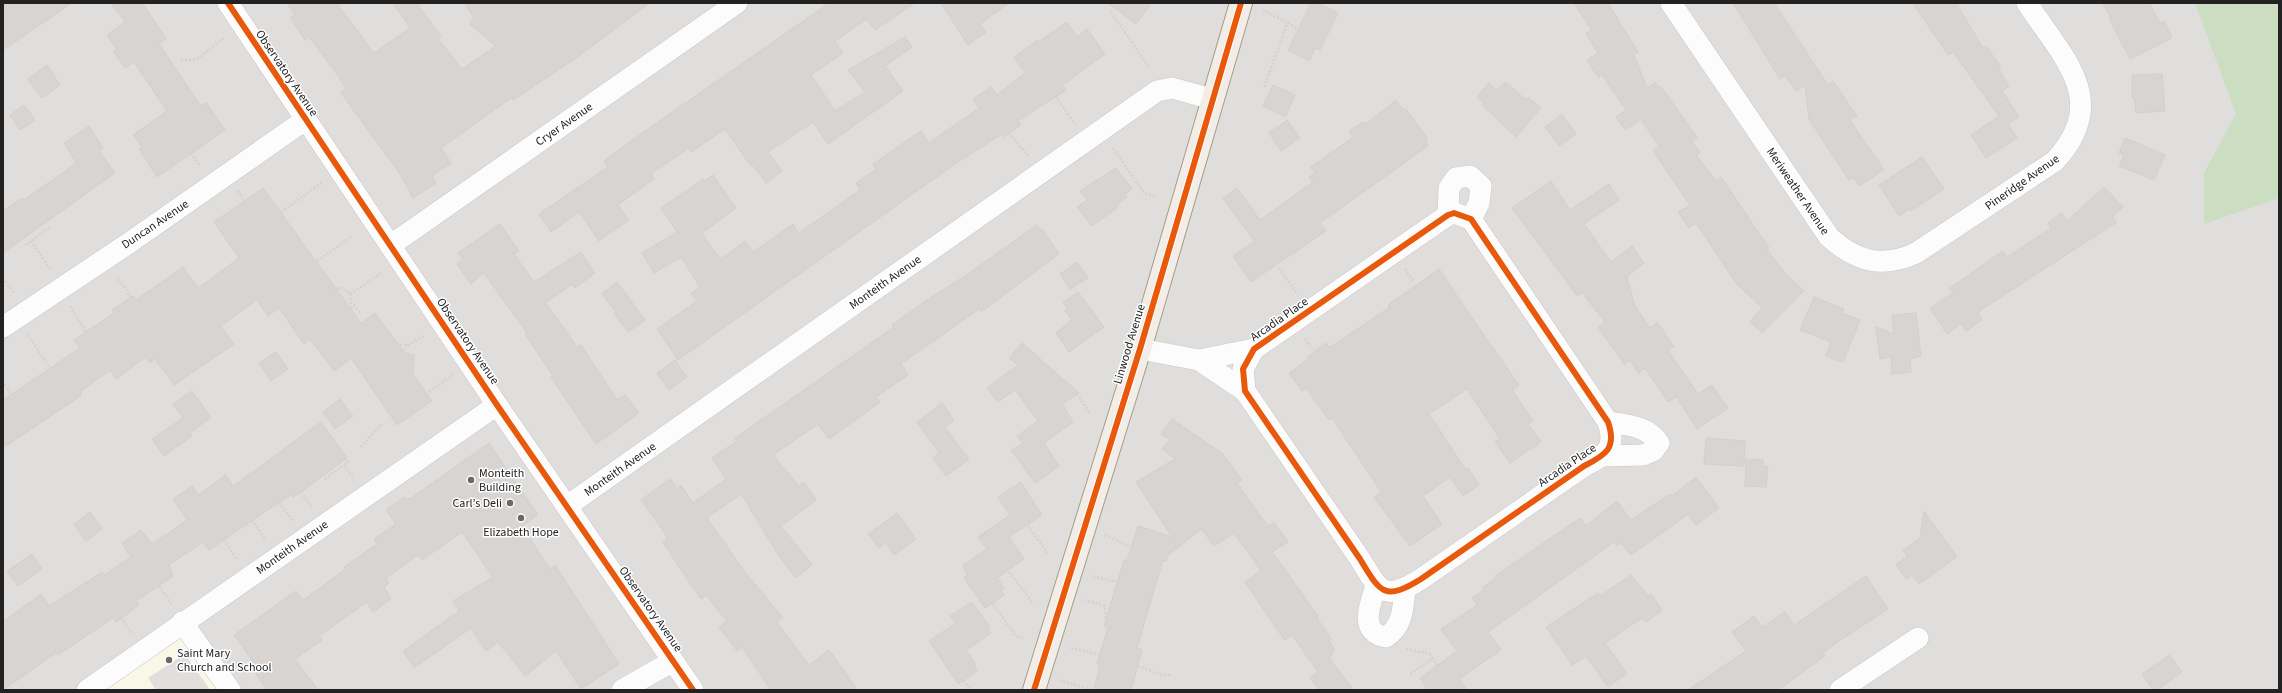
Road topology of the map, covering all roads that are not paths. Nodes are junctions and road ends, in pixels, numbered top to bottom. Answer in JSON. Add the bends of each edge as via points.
{"nodes":[{"id":1,"x":228,"y":3,"type":"edge"},
{"id":2,"x":737,"y":3,"type":"edge"},
{"id":3,"x":1241,"y":3,"type":"edge"},
{"id":4,"x":1671,"y":3,"type":"edge"},
{"id":5,"x":2027,"y":3,"type":"edge"},
{"id":6,"x":1212,"y":99,"type":"junction"},
{"id":7,"x":306,"y":120,"type":"junction"},
{"id":8,"x":1980,"y":212,"type":"joint"},
{"id":9,"x":1448,"y":215,"type":"junction"},
{"id":10,"x":1471,"y":219,"type":"junction"},
{"id":11,"x":396,"y":252,"type":"junction"},
{"id":12,"x":3,"y":327,"type":"edge"},
{"id":13,"x":1140,"y":349,"type":"junction"},
{"id":14,"x":1254,"y":349,"type":"junction"},
{"id":15,"x":1200,"y":360,"type":"junction"},
{"id":16,"x":1245,"y":391,"type":"junction"},
{"id":17,"x":497,"y":405,"type":"junction"},
{"id":18,"x":1608,"y":422,"type":"junction"},
{"id":19,"x":1603,"y":456,"type":"junction"},
{"id":20,"x":567,"y":506,"type":"junction"},
{"id":21,"x":1376,"y":586,"type":"junction"},
{"id":22,"x":1405,"y":589,"type":"junction"},
{"id":23,"x":178,"y":615,"type":"junction"},
{"id":24,"x":1918,"y":638,"type":"dead end"},
{"id":25,"x":673,"y":661,"type":"junction"},
{"id":26,"x":1037,"y":681,"type":"edge"},
{"id":27,"x":87,"y":690,"type":"edge"},
{"id":28,"x":230,"y":690,"type":"edge"},
{"id":29,"x":622,"y":690,"type":"edge"},
{"id":30,"x":693,"y":690,"type":"edge"},
{"id":31,"x":1840,"y":690,"type":"edge"}],
"edges":[{"from":1,"to":7,"type":"street","name":"Observatory Avenue"},
{"from":2,"to":11,"type":"street","name":"Cryer Avenue"},
{"from":3,"to":6,"type":"main road","name":"Linwood Avenue"},
{"from":4,"to":8,"type":"street","name":"Meriweather Avenue","via":[[1829,237],[1845,251],[1875,261],[1906,258]]},
{"from":5,"to":8,"type":"street","name":"Pineridge Avenue","via":[[2074,74],[2080,94],[2078,126],[2069,146],[2055,161]]},
{"from":6,"to":13,"type":"main road","name":"Linwood Avenue"},
{"from":6,"to":20,"type":"street","name":"Monteith Avenue","via":[[1172,88],[1157,91]]},
{"from":7,"to":11,"type":"street","name":"Observatory Avenue"},
{"from":7,"to":12,"type":"street","name":"Duncan Avenue"},
{"from":9,"to":10,"type":"street","via":[[1454,213]]},
{"from":9,"to":10,"type":"street","via":[[1449,188],[1456,178],[1470,176],[1481,186],[1480,203]]},
{"from":9,"to":14,"type":"street","name":"Arcadia Place"},
{"from":10,"to":18,"type":"street","name":"Arcadia Place"},
{"from":11,"to":17,"type":"street","name":"Observatory Avenue"},
{"from":13,"to":15,"type":"street","name":"Arcadia Place"},
{"from":13,"to":26,"type":"main road","name":"Linwood Avenue"},
{"from":14,"to":15,"type":"street","name":"Arcadia Place"},
{"from":14,"to":16,"type":"street","name":"Arcadia Place","via":[[1243,369]]},
{"from":15,"to":16,"type":"street","name":"Arcadia Place"},
{"from":16,"to":21,"type":"street","name":"Arcadia Place"},
{"from":17,"to":20,"type":"street","name":"Observatory Avenue"},
{"from":17,"to":23,"type":"street","name":"Monteith Avenue"},
{"from":18,"to":19,"type":"street","name":"Arcadia Place","via":[[1611,439],[1609,448]]},
{"from":18,"to":19,"type":"street","via":[[1639,428],[1653,434],[1659,443],[1653,451],[1643,455]]},
{"from":19,"to":22,"type":"street","name":"Arcadia Place","via":[[1584,466]]},
{"from":20,"to":25,"type":"street","name":"Observatory Avenue"},
{"from":21,"to":22,"type":"street","name":"Arcadia Place","via":[[1387,592]]},
{"from":21,"to":22,"type":"street","via":[[1370,604],[1369,621],[1371,630],[1376,635],[1386,637],[1395,631],[1402,616]]},
{"from":23,"to":27,"type":"street","name":"Monteith Avenue"},
{"from":23,"to":28,"type":"street"},
{"from":24,"to":31,"type":"street"},
{"from":25,"to":29,"type":"street"},
{"from":25,"to":30,"type":"street","name":"Observatory Avenue"}]}
